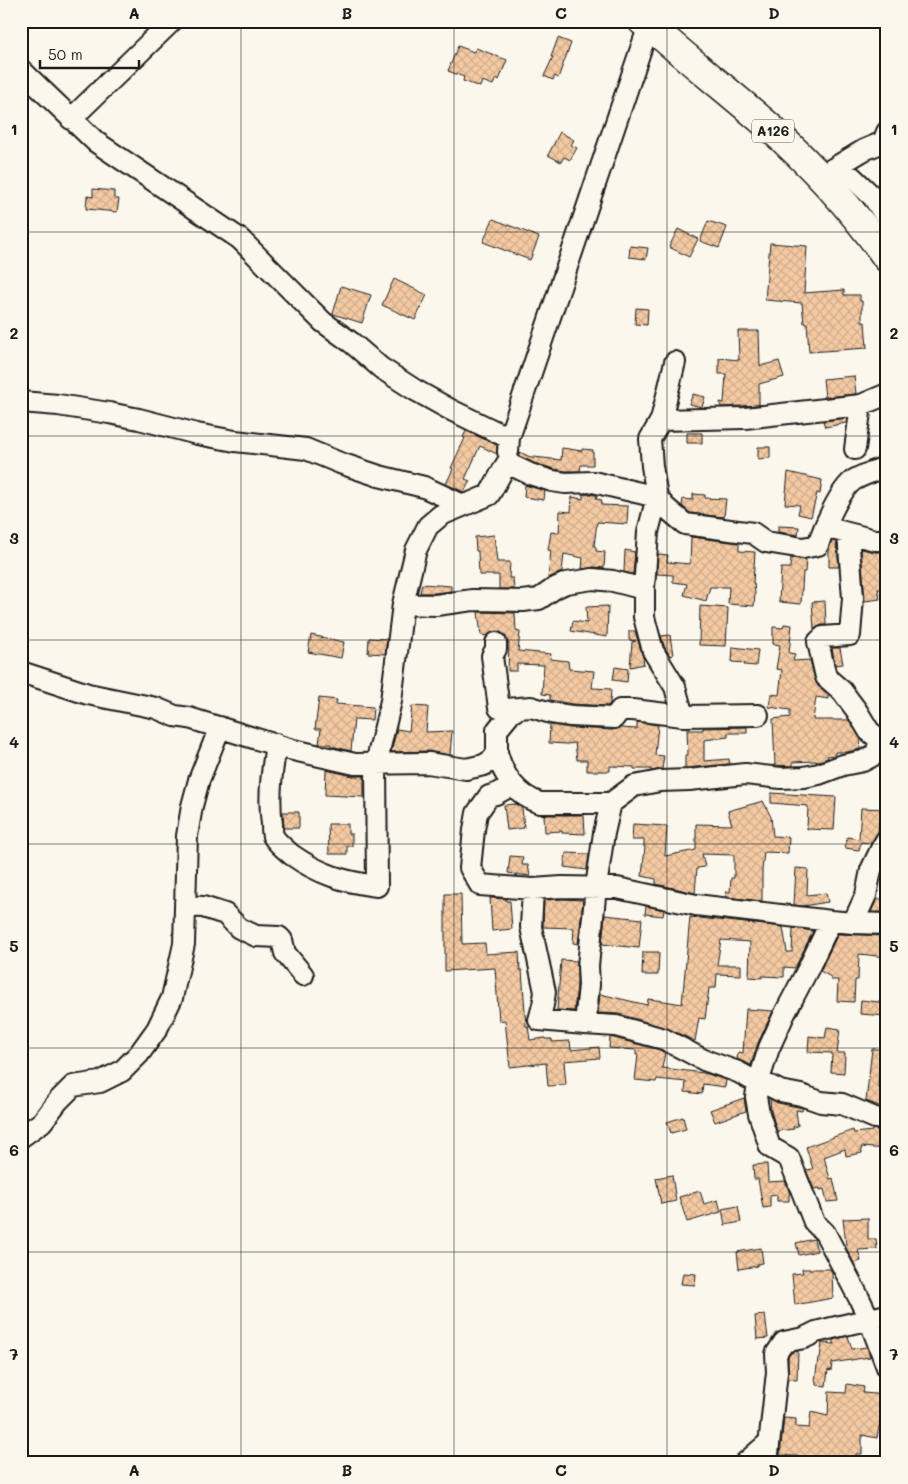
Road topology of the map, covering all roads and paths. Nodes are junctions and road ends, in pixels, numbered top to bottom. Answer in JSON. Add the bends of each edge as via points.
{"nodes":[{"id":1,"x":172,"y":21,"type":"edge"},
{"id":2,"x":645,"y":23,"type":"edge"},
{"id":3,"x":21,"y":70,"type":"edge"},
{"id":4,"x":72,"y":119,"type":"junction"},
{"id":5,"x":887,"y":132,"type":"edge"},
{"id":6,"x":827,"y":172,"type":"junction"},
{"id":7,"x":887,"y":218,"type":"edge"},
{"id":8,"x":887,"y":258,"type":"edge"},
{"id":9,"x":675,"y":362,"type":"dead end"},
{"id":10,"x":887,"y":394,"type":"edge"},
{"id":11,"x":21,"y":402,"type":"edge"},
{"id":12,"x":861,"y":405,"type":"junction"},
{"id":13,"x":661,"y":420,"type":"junction"},
{"id":14,"x":509,"y":438,"type":"junction"},
{"id":15,"x":855,"y":449,"type":"dead end"},
{"id":16,"x":507,"y":464,"type":"junction"},
{"id":17,"x":887,"y":466,"type":"edge"},
{"id":18,"x":530,"y":474,"type":"junction"},
{"id":19,"x":489,"y":495,"type":"junction"},
{"id":20,"x":657,"y":496,"type":"junction"},
{"id":21,"x":463,"y":505,"type":"junction"},
{"id":22,"x":825,"y":526,"type":"junction"},
{"id":23,"x":848,"y":534,"type":"junction"},
{"id":24,"x":887,"y":540,"type":"edge"},
{"id":25,"x":644,"y":588,"type":"junction"},
{"id":26,"x":403,"y":604,"type":"junction"},
{"id":27,"x":496,"y":644,"type":"dead end"},
{"id":28,"x":21,"y":672,"type":"edge"},
{"id":29,"x":518,"y":708,"type":"junction"},
{"id":30,"x":758,"y":715,"type":"dead end"},
{"id":31,"x":683,"y":716,"type":"junction"},
{"id":32,"x":220,"y":727,"type":"junction"},
{"id":33,"x":883,"y":741,"type":"edge"},
{"id":34,"x":276,"y":744,"type":"junction"},
{"id":35,"x":497,"y":752,"type":"junction"},
{"id":36,"x":376,"y":764,"type":"junction"},
{"id":37,"x":466,"y":769,"type":"junction"},
{"id":38,"x":512,"y":785,"type":"junction"},
{"id":39,"x":489,"y":796,"type":"junction"},
{"id":40,"x":611,"y":803,"type":"junction"},
{"id":41,"x":887,"y":839,"type":"edge"},
{"id":42,"x":596,"y":887,"type":"junction"},
{"id":43,"x":533,"y":889,"type":"junction"},
{"id":44,"x":185,"y":906,"type":"junction"},
{"id":45,"x":831,"y":921,"type":"junction"},
{"id":46,"x":852,"y":923,"type":"junction"},
{"id":47,"x":887,"y":924,"type":"edge"},
{"id":48,"x":303,"y":975,"type":"dead end"},
{"id":49,"x":585,"y":1024,"type":"junction"},
{"id":50,"x":758,"y":1083,"type":"junction"},
{"id":51,"x":887,"y":1120,"type":"edge"},
{"id":52,"x":21,"y":1137,"type":"edge"},
{"id":53,"x":878,"y":1317,"type":"edge"},
{"id":54,"x":887,"y":1367,"type":"edge"},
{"id":55,"x":768,"y":1442,"type":"junction"},
{"id":56,"x":745,"y":1463,"type":"edge"},
{"id":57,"x":767,"y":1463,"type":"edge"}],
"edges":[{"from":1,"to":4,"type":"street"},
{"from":2,"to":6,"type":"highway","number":"A126"},
{"from":2,"to":14,"type":"street"},
{"from":3,"to":4,"type":"street"},
{"from":4,"to":14,"type":"street","via":[[96,142],[240,239],[324,322],[381,368],[444,406]]},
{"from":5,"to":6,"type":"street","via":[[883,142]]},
{"from":6,"to":7,"type":"street","via":[[852,177],[873,197]]},
{"from":6,"to":8,"type":"highway","number":"A126","via":[[846,205]]},
{"from":9,"to":13,"type":"street"},
{"from":10,"to":12,"type":"street"},
{"from":11,"to":21,"type":"street","via":[[109,413],[235,441],[306,449],[378,476],[424,487]]},
{"from":12,"to":13,"type":"street","via":[[745,418]]},
{"from":12,"to":15,"type":"street"},
{"from":13,"to":20,"type":"street","via":[[650,439]]},
{"from":14,"to":16,"type":"street"},
{"from":16,"to":18,"type":"street"},
{"from":16,"to":19,"type":"street"},
{"from":17,"to":22,"type":"street","via":[[852,481]]},
{"from":18,"to":19,"type":"street","via":[[508,482]]},
{"from":18,"to":20,"type":"street","via":[[552,481],[593,482]]},
{"from":19,"to":21,"type":"street"},
{"from":20,"to":22,"type":"street","via":[[685,524],[753,533],[766,542],[803,548],[818,545]]},
{"from":20,"to":25,"type":"street","via":[[648,532]]},
{"from":21,"to":26,"type":"street","via":[[441,515],[428,526],[416,550]]},
{"from":22,"to":23,"type":"street"},
{"from":23,"to":24,"type":"street"},
{"from":23,"to":33,"type":"street","via":[[853,598],[850,635],[822,637],[818,642],[826,677],[858,711],[869,731]]},
{"from":25,"to":26,"type":"street","via":[[593,579],[566,583],[539,599]]},
{"from":25,"to":31,"type":"street","via":[[644,617],[653,651],[675,687]]},
{"from":26,"to":36,"type":"street","via":[[391,701]]},
{"from":27,"to":29,"type":"street","via":[[492,656],[499,708]]},
{"from":28,"to":32,"type":"street","via":[[88,694],[156,708]]},
{"from":29,"to":31,"type":"street","via":[[531,707],[571,716],[614,718],[620,710],[633,710]]},
{"from":29,"to":35,"type":"street","via":[[497,730]]},
{"from":30,"to":31,"type":"street"},
{"from":32,"to":34,"type":"street"},
{"from":32,"to":44,"type":"street","via":[[192,806],[187,836]]},
{"from":33,"to":40,"type":"street","via":[[876,754],[863,762],[819,774],[781,778],[745,774],[660,781],[634,786]]},
{"from":34,"to":36,"type":"street","via":[[348,762]]},
{"from":34,"to":36,"type":"street","via":[[271,774],[273,835],[285,850],[306,865],[356,884],[377,886]]},
{"from":35,"to":37,"type":"street","via":[[484,765]]},
{"from":35,"to":38,"type":"street","via":[[500,766]]},
{"from":36,"to":37,"type":"street","via":[[428,762]]},
{"from":37,"to":39,"type":"street"},
{"from":38,"to":39,"type":"street"},
{"from":38,"to":40,"type":"street","via":[[529,800],[540,803]]},
{"from":39,"to":43,"type":"street","via":[[477,813],[470,868],[480,885]]},
{"from":40,"to":42,"type":"street"},
{"from":41,"to":46,"type":"street","via":[[871,870],[866,895]]},
{"from":42,"to":43,"type":"street"},
{"from":42,"to":45,"type":"street","via":[[616,888],[696,905]]},
{"from":42,"to":49,"type":"street"},
{"from":43,"to":49,"type":"street","via":[[531,927],[545,992],[539,1020]]},
{"from":44,"to":48,"type":"street","via":[[203,907],[225,914],[239,928],[256,936],[279,937],[285,953]]},
{"from":44,"to":52,"type":"street","via":[[184,944],[172,998],[157,1029],[122,1071],[100,1082],[73,1086],[42,1122]]},
{"from":45,"to":46,"type":"street"},
{"from":45,"to":50,"type":"street","via":[[769,1048]]},
{"from":46,"to":47,"type":"street"},
{"from":49,"to":50,"type":"street","via":[[616,1026],[664,1039]]},
{"from":50,"to":51,"type":"street","via":[[821,1102],[842,1104]]},
{"from":50,"to":53,"type":"street","via":[[759,1114],[770,1147],[789,1158],[814,1222],[825,1233],[860,1298]]},
{"from":53,"to":54,"type":"street"},
{"from":53,"to":55,"type":"street","via":[[784,1342],[776,1354],[777,1372]]},
{"from":55,"to":56,"type":"street"},
{"from":55,"to":57,"type":"street"}]}
